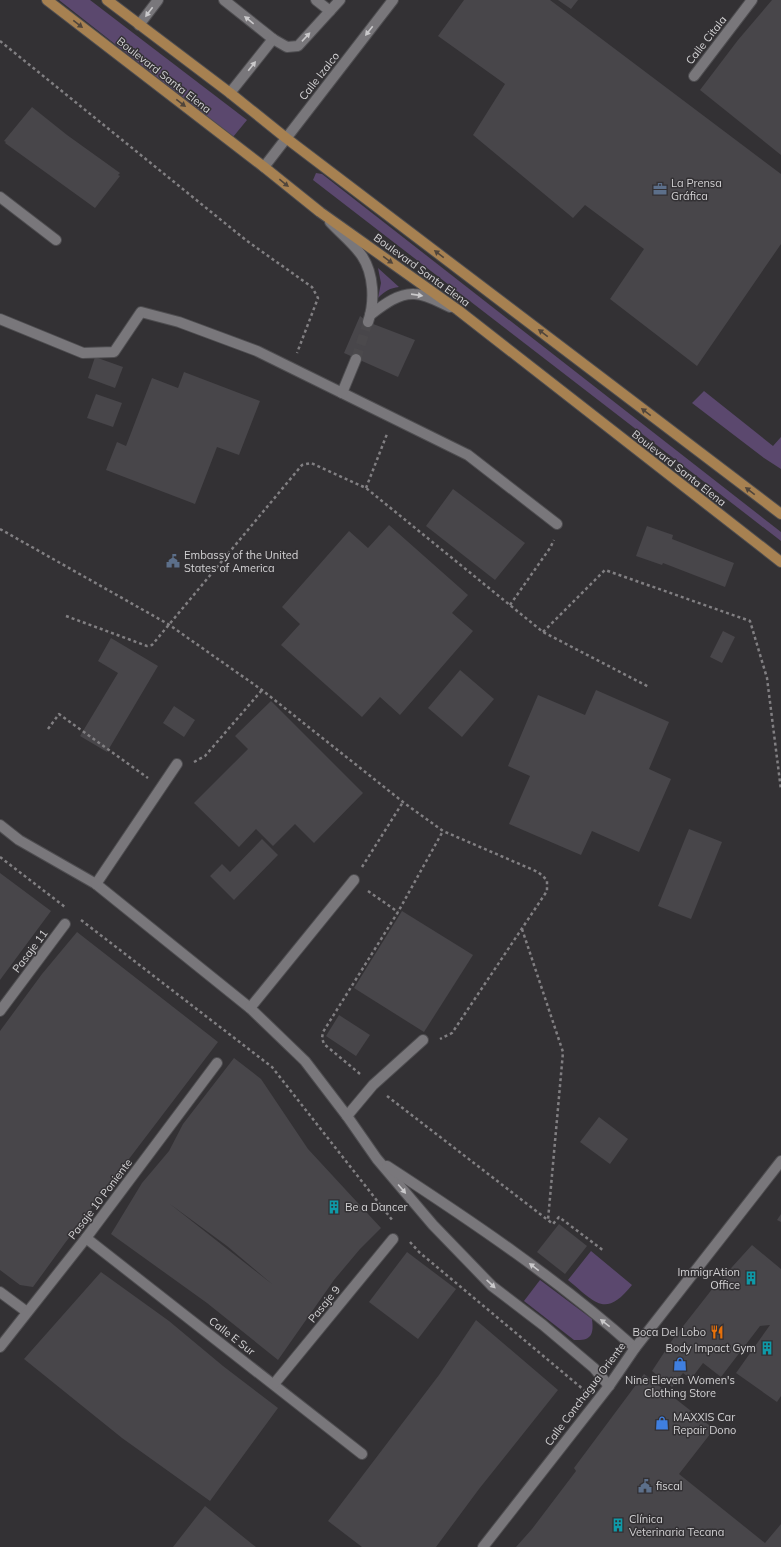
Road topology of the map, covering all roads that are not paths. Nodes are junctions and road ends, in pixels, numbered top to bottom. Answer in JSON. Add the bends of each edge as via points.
{"nodes":[{"id":1,"x":47,"y":0,"type":"edge"},
{"id":2,"x":108,"y":0,"type":"edge"},
{"id":3,"x":158,"y":0,"type":"edge"},
{"id":4,"x":224,"y":0,"type":"edge"},
{"id":5,"x":316,"y":0,"type":"edge"},
{"id":6,"x":340,"y":0,"type":"edge"},
{"id":7,"x":393,"y":0,"type":"edge"},
{"id":8,"x":752,"y":0,"type":"edge"},
{"id":9,"x":330,"y":11,"type":"junction"},
{"id":10,"x":139,"y":25,"type":"junction"},
{"id":11,"x":273,"y":40,"type":"junction"},
{"id":12,"x":694,"y":76,"type":"dead end"},
{"id":13,"x":230,"y":93,"type":"junction"},
{"id":14,"x":286,"y":138,"type":"junction"},
{"id":15,"x":264,"y":167,"type":"junction"},
{"id":16,"x":0,"y":197,"type":"edge"},
{"id":17,"x":320,"y":212,"type":"junction"},
{"id":18,"x":56,"y":240,"type":"dead end"},
{"id":19,"x":458,"y":310,"type":"junction"},
{"id":20,"x":0,"y":320,"type":"edge"},
{"id":21,"x":356,"y":359,"type":"tunnel mouth"},
{"id":22,"x":342,"y":393,"type":"junction"},
{"id":23,"x":781,"y":514,"type":"edge"},
{"id":24,"x":557,"y":524,"type":"road end"},
{"id":25,"x":781,"y":562,"type":"edge"},
{"id":26,"x":177,"y":764,"type":"road end"},
{"id":27,"x":0,"y":825,"type":"edge"},
{"id":28,"x":354,"y":880,"type":"road end"},
{"id":29,"x":96,"y":884,"type":"junction"},
{"id":30,"x":64,"y":924,"type":"dead end"},
{"id":31,"x":250,"y":1008,"type":"junction"},
{"id":32,"x":0,"y":1011,"type":"edge"},
{"id":33,"x":424,"y":1040,"type":"road end"},
{"id":34,"x":217,"y":1063,"type":"dead end"},
{"id":35,"x":347,"y":1116,"type":"junction"},
{"id":36,"x":377,"y":1159,"type":"junction"},
{"id":37,"x":781,"y":1161,"type":"edge"},
{"id":38,"x":86,"y":1238,"type":"junction"},
{"id":39,"x":393,"y":1239,"type":"dead end"},
{"id":40,"x":0,"y":1292,"type":"edge"},
{"id":41,"x":27,"y":1312,"type":"junction"},
{"id":42,"x":0,"y":1347,"type":"edge"},
{"id":43,"x":635,"y":1348,"type":"junction"},
{"id":44,"x":274,"y":1384,"type":"junction"},
{"id":45,"x":609,"y":1386,"type":"junction"},
{"id":46,"x":362,"y":1454,"type":"dead end"},
{"id":47,"x":483,"y":1547,"type":"edge"}],
"edges":[{"from":1,"to":15,"type":"main road","name":"Boulevard Santa Elena","one_way":true},
{"from":2,"to":10,"type":"main road","name":"Boulevard Santa Elena"},
{"from":3,"to":10,"type":"street","one_way":true},
{"from":11,"to":4,"type":"street","one_way":true},
{"from":5,"to":9,"type":"street"},
{"from":6,"to":9,"type":"street"},
{"from":7,"to":14,"type":"street","name":"Calle Izalco","one_way":true},
{"from":8,"to":12,"type":"street","name":"Calle Citala"},
{"from":11,"to":9,"type":"street","one_way":true,"via":[[288,47],[298,46]]},
{"from":10,"to":13,"type":"main road","name":"Boulevard Santa Elena"},
{"from":13,"to":11,"type":"street","one_way":true},
{"from":13,"to":14,"type":"main road","name":"Boulevard Santa Elena"},
{"from":14,"to":15,"type":"street","name":"Calle Izalco"},
{"from":23,"to":14,"type":"main road","name":"Boulevard Santa Elena","one_way":true},
{"from":15,"to":17,"type":"main road","name":"Boulevard Santa Elena","one_way":true},
{"from":16,"to":18,"type":"street"},
{"from":17,"to":19,"type":"main road","name":"Boulevard Santa Elena","one_way":true},
{"from":17,"to":19,"type":"street","one_way":true,"via":[[362,256],[372,285],[369,319],[391,300],[403,295],[427,297]]},
{"from":19,"to":25,"type":"main road","name":"Boulevard Santa Elena"},
{"from":20,"to":22,"type":"street","via":[[83,353],[114,352],[141,312],[179,322],[257,351]]},
{"from":21,"to":22,"type":"street"},
{"from":22,"to":24,"type":"street","via":[[468,455]]},
{"from":26,"to":29,"type":"street"},
{"from":27,"to":29,"type":"street","via":[[19,840]]},
{"from":28,"to":31,"type":"street"},
{"from":29,"to":31,"type":"street"},
{"from":30,"to":32,"type":"street","name":"Pasaje 11"},
{"from":31,"to":35,"type":"street","via":[[305,1061]]},
{"from":33,"to":35,"type":"street","via":[[373,1085]]},
{"from":34,"to":38,"type":"street","name":"Pasaje 10 Poniente"},
{"from":35,"to":36,"type":"street"},
{"from":43,"to":36,"type":"street","one_way":true,"via":[[513,1252]]},
{"from":36,"to":45,"type":"street","one_way":true,"via":[[433,1225],[492,1286],[594,1368]]},
{"from":37,"to":43,"type":"street","name":"Calle Conchagua Oriente"},
{"from":38,"to":41,"type":"street","name":"Pasaje 10 Poniente"},
{"from":38,"to":44,"type":"street","name":"Calle E Sur"},
{"from":39,"to":44,"type":"street","name":"Pasaje 9"},
{"from":40,"to":41,"type":"street"},
{"from":41,"to":42,"type":"street","name":"Pasaje 10 Poniente"},
{"from":43,"to":45,"type":"street","name":"Calle Conchagua Oriente"},
{"from":44,"to":46,"type":"street","name":"Calle E Sur"},
{"from":45,"to":47,"type":"street","name":"Calle Conchagua Oriente"}]}
